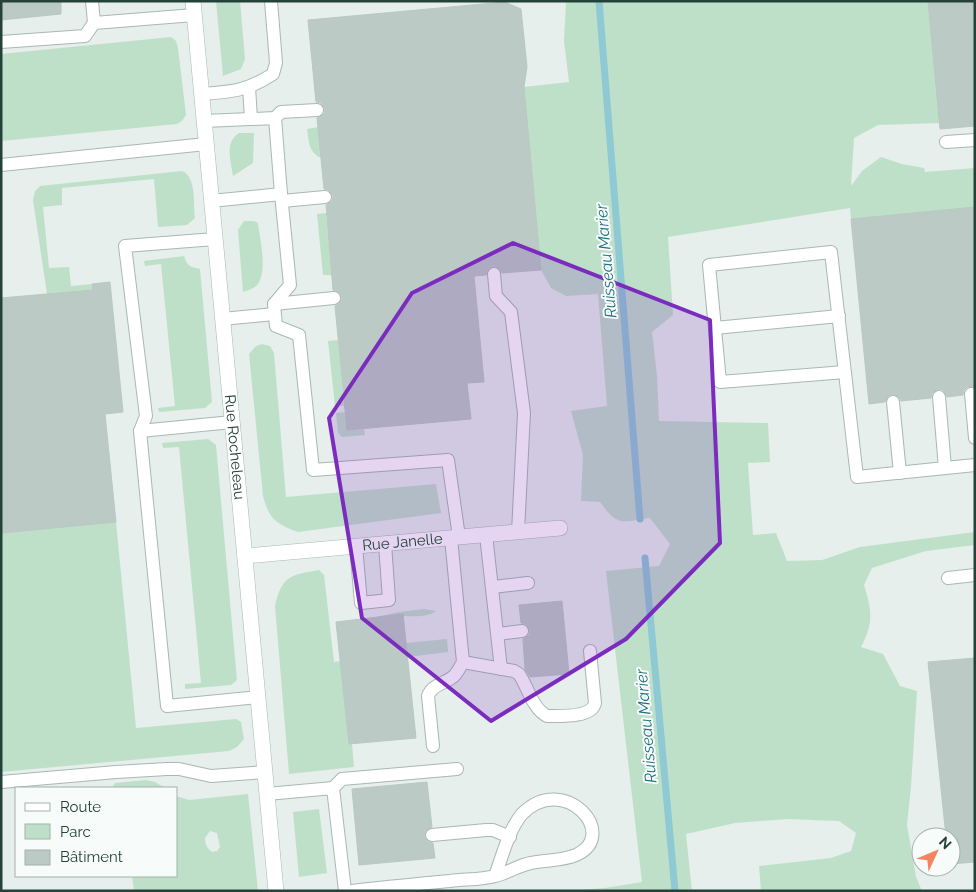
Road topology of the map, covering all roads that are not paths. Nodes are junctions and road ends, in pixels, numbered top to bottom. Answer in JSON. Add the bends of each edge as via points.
{"nodes":[{"id":1,"x":92,"y":1,"type":"edge"},
{"id":2,"x":271,"y":1,"type":"edge"},
{"id":3,"x":194,"y":8,"type":"edge"},
{"id":4,"x":94,"y":23,"type":"junction"},
{"id":5,"x":1,"y":42,"type":"edge"},
{"id":6,"x":249,"y":87,"type":"junction"},
{"id":7,"x":202,"y":94,"type":"junction"},
{"id":8,"x":316,"y":110,"type":"dead end"},
{"id":9,"x":275,"y":118,"type":"junction"},
{"id":10,"x":251,"y":119,"type":"junction"},
{"id":11,"x":204,"y":121,"type":"junction"},
{"id":12,"x":975,"y":140,"type":"edge"},
{"id":13,"x":946,"y":142,"type":"dead end"},
{"id":14,"x":206,"y":144,"type":"junction"},
{"id":15,"x":1,"y":165,"type":"edge"},
{"id":16,"x":325,"y":197,"type":"dead end"},
{"id":17,"x":281,"y":198,"type":"junction"},
{"id":18,"x":211,"y":201,"type":"junction"},
{"id":19,"x":215,"y":239,"type":"junction"},
{"id":20,"x":494,"y":274,"type":"dead end"},
{"id":21,"x":334,"y":298,"type":"dead end"},
{"id":22,"x":274,"y":309,"type":"junction"},
{"id":23,"x":838,"y":316,"type":"junction"},
{"id":24,"x":222,"y":319,"type":"junction"},
{"id":25,"x":715,"y":328,"type":"junction"},
{"id":26,"x":845,"y":372,"type":"junction"},
{"id":27,"x":971,"y":394,"type":"dead end"},
{"id":28,"x":939,"y":397,"type":"dead end"},
{"id":29,"x":893,"y":402,"type":"dead end"},
{"id":30,"x":232,"y":422,"type":"junction"},
{"id":31,"x":140,"y":431,"type":"junction"},
{"id":32,"x":975,"y":438,"type":"edge"},
{"id":33,"x":975,"y":465,"type":"edge"},
{"id":34,"x":946,"y":468,"type":"junction"},
{"id":35,"x":900,"y":473,"type":"junction"},
{"id":36,"x":560,"y":528,"type":"dead end"},
{"id":37,"x":518,"y":532,"type":"junction"},
{"id":38,"x":486,"y":535,"type":"junction"},
{"id":39,"x":455,"y":537,"type":"junction"},
{"id":40,"x":385,"y":544,"type":"junction"},
{"id":41,"x":356,"y":546,"type":"junction"},
{"id":42,"x":245,"y":556,"type":"junction"},
{"id":43,"x":975,"y":575,"type":"edge"},
{"id":44,"x":948,"y":578,"type":"dead end"},
{"id":45,"x":528,"y":583,"type":"dead end"},
{"id":46,"x":493,"y":587,"type":"junction"},
{"id":47,"x":522,"y":632,"type":"dead end"},
{"id":48,"x":498,"y":634,"type":"junction"},
{"id":49,"x":590,"y":651,"type":"dead end"},
{"id":50,"x":463,"y":662,"type":"junction"},
{"id":51,"x":501,"y":669,"type":"junction"},
{"id":52,"x":258,"y":696,"type":"junction"},
{"id":53,"x":433,"y":746,"type":"dead end"},
{"id":54,"x":457,"y":769,"type":"dead end"},
{"id":55,"x":265,"y":772,"type":"junction"},
{"id":56,"x":1,"y":782,"type":"edge"},
{"id":57,"x":333,"y":788,"type":"junction"},
{"id":58,"x":267,"y":794,"type":"junction"},
{"id":59,"x":432,"y":835,"type":"dead end"},
{"id":60,"x":510,"y":837,"type":"junction"},
{"id":61,"x":495,"y":876,"type":"junction"},
{"id":62,"x":276,"y":891,"type":"edge"},
{"id":63,"x":345,"y":891,"type":"edge"},
{"id":64,"x":352,"y":891,"type":"edge"}],
"edges":[{"from":1,"to":4,"type":"lane"},
{"from":2,"to":6,"type":"lane","via":[[276,69]]},
{"from":3,"to":4,"type":"lane"},
{"from":3,"to":7,"type":"street","name":"Rue Rocheleau"},
{"from":4,"to":5,"type":"lane","via":[[85,36]]},
{"from":6,"to":7,"type":"lane"},
{"from":6,"to":10,"type":"lane"},
{"from":7,"to":11,"type":"street","name":"Rue Rocheleau"},
{"from":8,"to":9,"type":"lane","via":[[281,112]]},
{"from":9,"to":10,"type":"lane"},
{"from":9,"to":17,"type":"lane"},
{"from":10,"to":11,"type":"lane"},
{"from":11,"to":14,"type":"street","name":"Rue Rocheleau"},
{"from":12,"to":13,"type":"lane"},
{"from":14,"to":15,"type":"lane"},
{"from":14,"to":18,"type":"street","name":"Rue Rocheleau"},
{"from":16,"to":17,"type":"lane"},
{"from":17,"to":18,"type":"lane"},
{"from":17,"to":22,"type":"lane","via":[[290,285]]},
{"from":18,"to":19,"type":"street","name":"Rue Rocheleau"},
{"from":19,"to":24,"type":"street","name":"Rue Rocheleau"},
{"from":19,"to":31,"type":"lane","via":[[125,246],[146,416]]},
{"from":20,"to":37,"type":"lane","via":[[496,296],[511,312],[524,413]]},
{"from":21,"to":22,"type":"lane"},
{"from":22,"to":24,"type":"lane"},
{"from":22,"to":39,"type":"lane","via":[[276,326],[299,335],[313,470],[448,460]]},
{"from":23,"to":25,"type":"lane"},
{"from":23,"to":25,"type":"lane","via":[[831,252],[709,266]]},
{"from":23,"to":26,"type":"lane"},
{"from":24,"to":30,"type":"street","name":"Rue Rocheleau"},
{"from":25,"to":26,"type":"lane","via":[[720,382]]},
{"from":26,"to":35,"type":"lane","via":[[857,477]]},
{"from":27,"to":32,"type":"lane"},
{"from":28,"to":34,"type":"lane"},
{"from":29,"to":35,"type":"lane"},
{"from":30,"to":31,"type":"lane"},
{"from":30,"to":42,"type":"street","name":"Rue Rocheleau"},
{"from":31,"to":52,"type":"lane","via":[[167,706]]},
{"from":33,"to":34,"type":"lane"},
{"from":34,"to":35,"type":"lane"},
{"from":36,"to":37,"type":"street","name":"Rue Janelle"},
{"from":37,"to":38,"type":"street","name":"Rue Janelle"},
{"from":38,"to":39,"type":"street","name":"Rue Janelle"},
{"from":38,"to":46,"type":"lane"},
{"from":39,"to":40,"type":"street","name":"Rue Janelle"},
{"from":39,"to":50,"type":"lane"},
{"from":40,"to":41,"type":"street","name":"Rue Janelle"},
{"from":40,"to":41,"type":"lane","via":[[389,600],[361,603]]},
{"from":41,"to":42,"type":"street","name":"Rue Janelle"},
{"from":42,"to":52,"type":"street","name":"Rue Rocheleau"},
{"from":43,"to":44,"type":"lane"},
{"from":45,"to":46,"type":"lane"},
{"from":46,"to":48,"type":"lane"},
{"from":47,"to":48,"type":"lane"},
{"from":48,"to":51,"type":"lane"},
{"from":49,"to":51,"type":"lane","via":[[595,703],[590,712],[582,714],[542,714],[519,674]]},
{"from":50,"to":51,"type":"lane"},
{"from":50,"to":53,"type":"lane","via":[[453,676],[436,686],[428,696]]},
{"from":52,"to":55,"type":"street","name":"Rue Rocheleau"},
{"from":54,"to":57,"type":"lane","via":[[342,778]]},
{"from":55,"to":56,"type":"lane","via":[[211,776],[167,769]]},
{"from":55,"to":58,"type":"street","name":"Rue Rocheleau"},
{"from":57,"to":58,"type":"lane"},
{"from":57,"to":63,"type":"lane"},
{"from":58,"to":62,"type":"street","name":"Rue Rocheleau"},
{"from":59,"to":60,"type":"lane","via":[[492,830]]},
{"from":60,"to":61,"type":"lane"},
{"from":60,"to":61,"type":"lane","via":[[522,814],[541,802],[554,800],[579,806],[591,825],[589,843],[577,855],[529,863]]},
{"from":61,"to":64,"type":"lane"}]}
